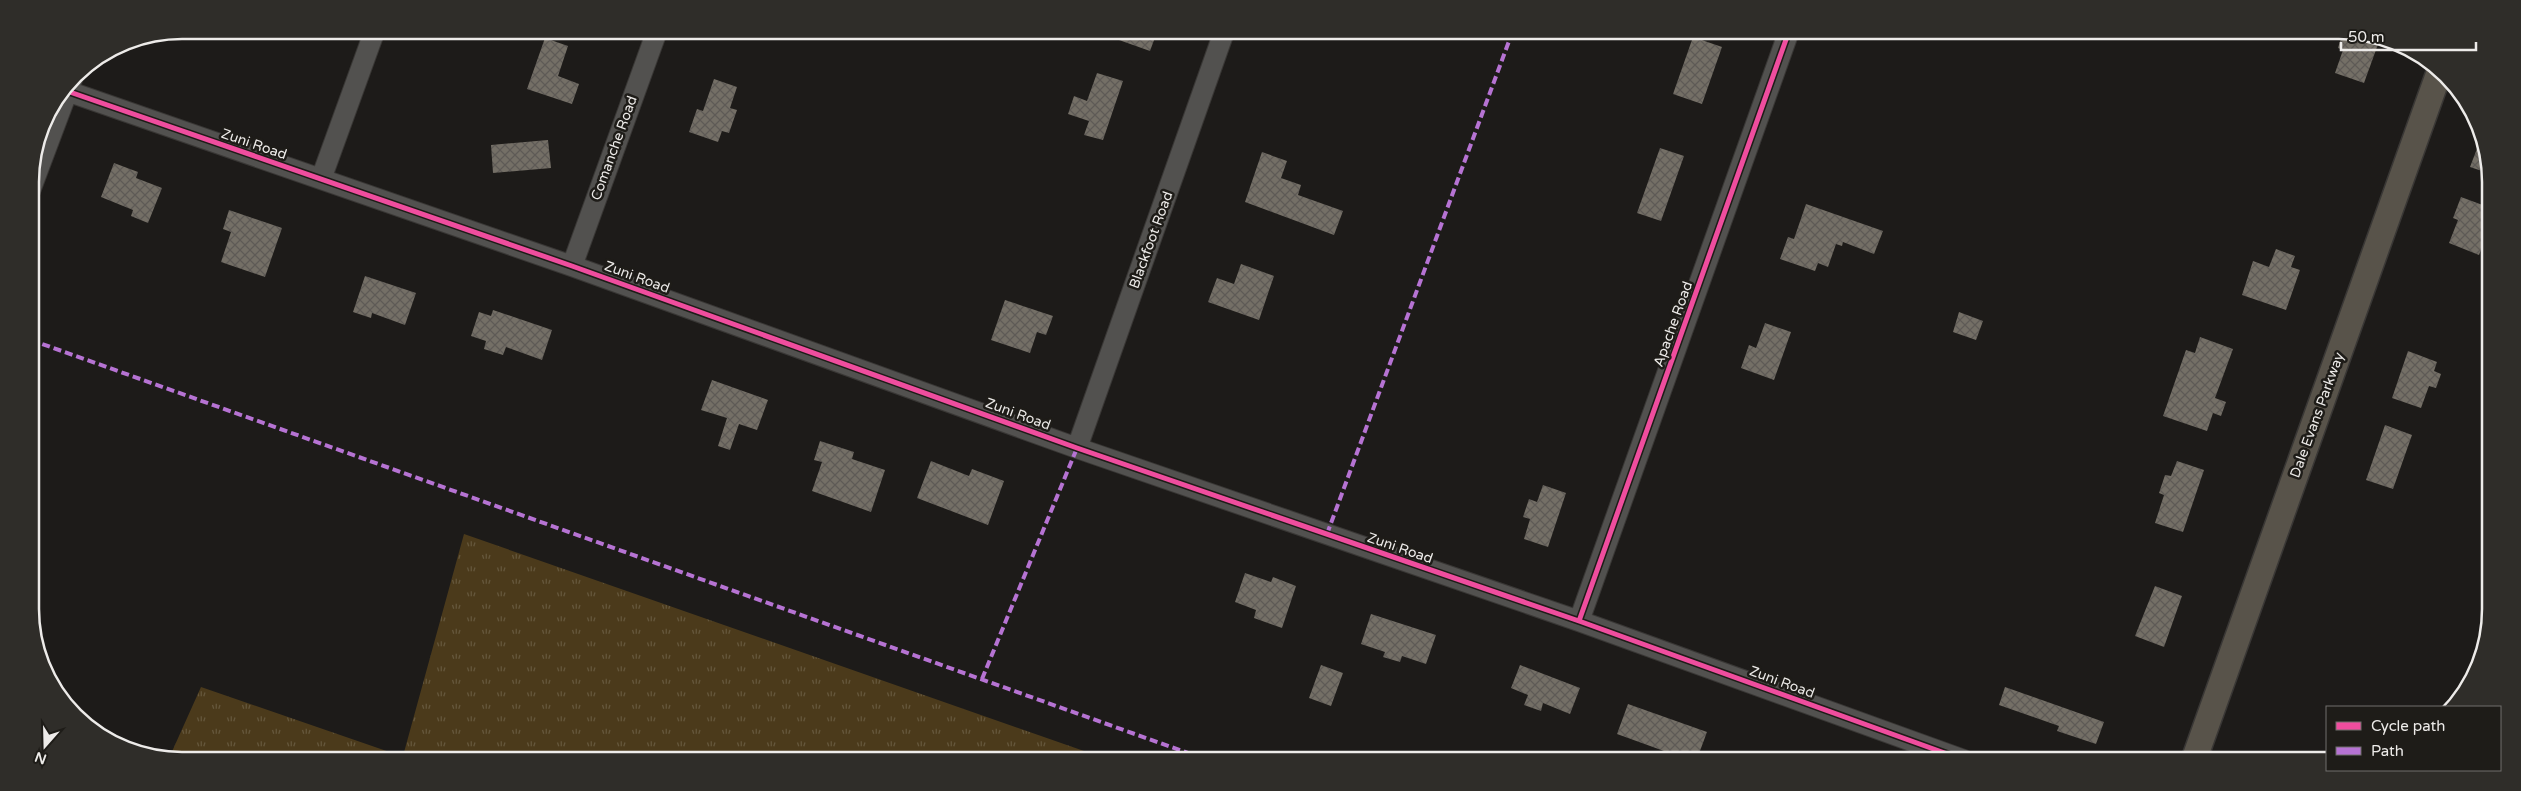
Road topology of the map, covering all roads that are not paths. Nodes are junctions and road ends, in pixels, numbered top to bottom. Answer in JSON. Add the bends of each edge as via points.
{"nodes":[{"id":1,"x":372,"y":39,"type":"edge"},
{"id":2,"x":653,"y":39,"type":"edge"},
{"id":3,"x":1222,"y":39,"type":"edge"},
{"id":4,"x":1786,"y":39,"type":"edge"},
{"id":5,"x":2437,"y":77,"type":"edge"},
{"id":6,"x":74,"y":87,"type":"edge"},
{"id":7,"x":62,"y":103,"type":"edge"},
{"id":8,"x":40,"y":164,"type":"edge"},
{"id":9,"x":321,"y":179,"type":"junction"},
{"id":10,"x":572,"y":266,"type":"junction"},
{"id":11,"x":1077,"y":448,"type":"junction"},
{"id":12,"x":1579,"y":621,"type":"junction"},
{"id":13,"x":1942,"y":752,"type":"edge"},
{"id":14,"x":2197,"y":752,"type":"edge"}],
"edges":[{"from":1,"to":9,"type":"street"},
{"from":2,"to":10,"type":"street","name":"Comanche Road"},
{"from":3,"to":11,"type":"street","name":"Blackfoot Road"},
{"from":4,"to":12,"type":"street","name":"Apache Road"},
{"from":5,"to":14,"type":"main road","name":"Dale Evans Parkway"},
{"from":6,"to":9,"type":"street","name":"Zuni Road"},
{"from":7,"to":8,"type":"street"},
{"from":9,"to":10,"type":"street","name":"Zuni Road"},
{"from":10,"to":11,"type":"street","name":"Zuni Road"},
{"from":11,"to":12,"type":"street","name":"Zuni Road"},
{"from":12,"to":13,"type":"street","name":"Zuni Road"}]}
